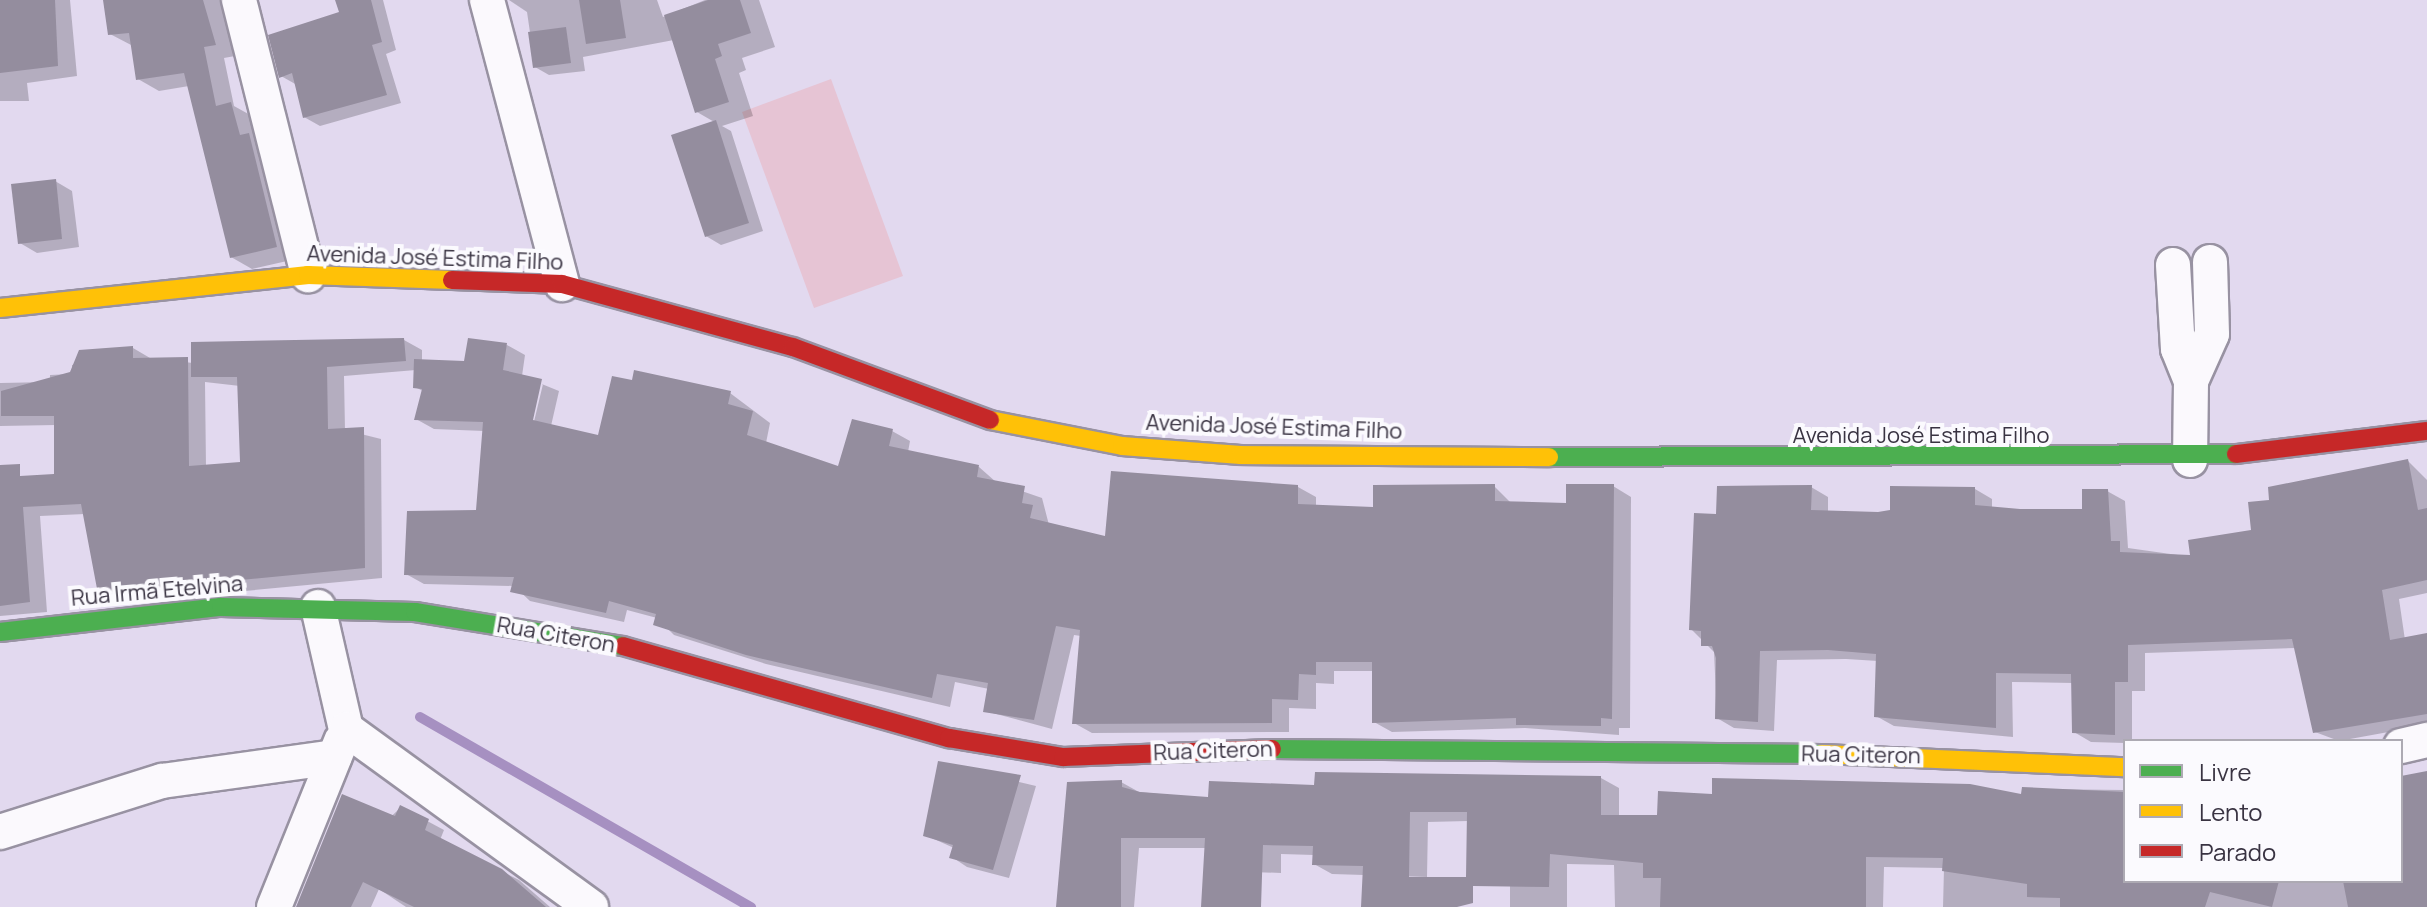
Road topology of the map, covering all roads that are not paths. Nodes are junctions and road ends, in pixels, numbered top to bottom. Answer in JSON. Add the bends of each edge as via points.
{"nodes":[{"id":1,"x":239,"y":0,"type":"edge"},
{"id":2,"x":487,"y":0,"type":"edge"},
{"id":3,"x":2210,"y":262,"type":"dead end"},
{"id":4,"x":2173,"y":265,"type":"dead end"},
{"id":5,"x":308,"y":275,"type":"junction"},
{"id":6,"x":562,"y":284,"type":"junction"},
{"id":7,"x":0,"y":308,"type":"edge"},
{"id":8,"x":2191,"y":381,"type":"junction"},
{"id":9,"x":2427,"y":431,"type":"edge"},
{"id":10,"x":2190,"y":460,"type":"junction"},
{"id":11,"x":318,"y":607,"type":"junction"},
{"id":12,"x":0,"y":632,"type":"edge"},
{"id":13,"x":2427,"y":740,"type":"edge"},
{"id":14,"x":340,"y":743,"type":"junction"},
{"id":15,"x":2403,"y":746,"type":"edge"},
{"id":16,"x":2123,"y":767,"type":"edge"},
{"id":17,"x":0,"y":832,"type":"edge"},
{"id":18,"x":274,"y":907,"type":"edge"},
{"id":19,"x":591,"y":907,"type":"edge"}],
"edges":[{"from":1,"to":5,"type":"street"},
{"from":2,"to":6,"type":"street"},
{"from":3,"to":8,"type":"street","via":[[2212,334]]},
{"from":4,"to":8,"type":"street","via":[[2178,349]]},
{"from":5,"to":6,"type":"street","name":"Avenida José Estima Filho"},
{"from":5,"to":7,"type":"street","name":"Avenida José Estima Filho"},
{"from":6,"to":10,"type":"street","name":"Avenida José Estima Filho","via":[[793,347],[998,423],[1122,446],[1241,455]]},
{"from":8,"to":10,"type":"street"},
{"from":9,"to":10,"type":"street","name":"Avenida José Estima Filho"},
{"from":11,"to":12,"type":"street","name":"Rua Irmã Etelvina","via":[[221,607]]},
{"from":11,"to":14,"type":"street"},
{"from":11,"to":16,"type":"street","name":"Rua Citeron","via":[[596,638],[892,724],[1063,757],[1326,747],[1884,755]]},
{"from":13,"to":15,"type":"street"},
{"from":14,"to":17,"type":"street","via":[[162,781]]},
{"from":14,"to":18,"type":"street"},
{"from":14,"to":19,"type":"street"}]}
